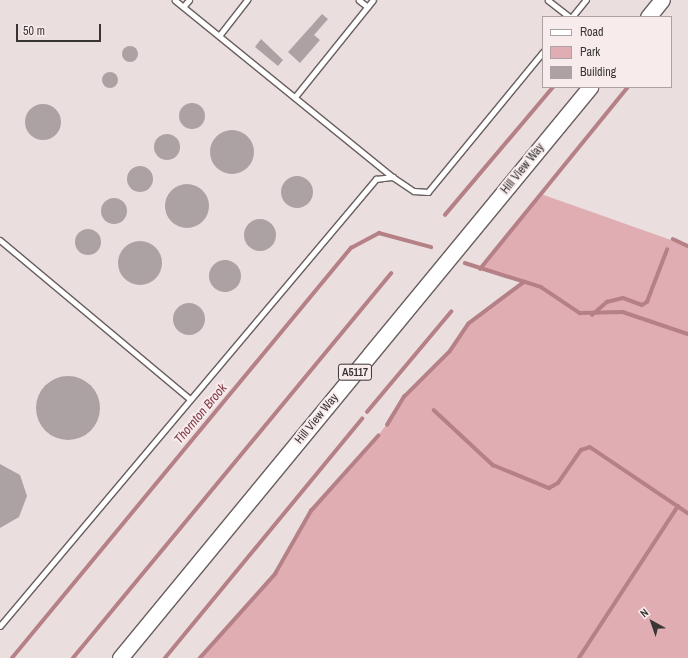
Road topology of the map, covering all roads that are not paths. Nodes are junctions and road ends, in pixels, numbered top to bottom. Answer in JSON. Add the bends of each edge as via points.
{"nodes":[{"id":1,"x":175,"y":0,"type":"edge"},
{"id":2,"x":189,"y":0,"type":"edge"},
{"id":3,"x":247,"y":0,"type":"edge"},
{"id":4,"x":359,"y":0,"type":"edge"},
{"id":5,"x":373,"y":0,"type":"edge"},
{"id":6,"x":548,"y":0,"type":"edge"},
{"id":7,"x":586,"y":0,"type":"edge"},
{"id":8,"x":662,"y":0,"type":"edge"},
{"id":9,"x":183,"y":7,"type":"junction"},
{"id":10,"x":368,"y":7,"type":"junction"},
{"id":11,"x":570,"y":16,"type":"edge"},
{"id":12,"x":572,"y":16,"type":"edge"},
{"id":13,"x":649,"y":16,"type":"edge"},
{"id":14,"x":220,"y":36,"type":"junction"},
{"id":15,"x":542,"y":53,"type":"edge"},
{"id":16,"x":589,"y":88,"type":"edge"},
{"id":17,"x":295,"y":97,"type":"junction"},
{"id":18,"x":393,"y":177,"type":"junction"},
{"id":19,"x":0,"y":240,"type":"edge"},
{"id":20,"x":190,"y":399,"type":"junction"},
{"id":21,"x":1,"y":622,"type":"edge"},
{"id":22,"x":120,"y":658,"type":"edge"}],
"edges":[{"from":1,"to":9,"type":"lane"},
{"from":2,"to":9,"type":"lane"},
{"from":3,"to":14,"type":"lane"},
{"from":4,"to":10,"type":"lane"},
{"from":5,"to":10,"type":"lane"},
{"from":6,"to":11,"type":"lane"},
{"from":7,"to":12,"type":"lane"},
{"from":8,"to":13,"type":"main road"},
{"from":9,"to":14,"type":"lane"},
{"from":10,"to":17,"type":"lane"},
{"from":14,"to":17,"type":"lane"},
{"from":15,"to":18,"type":"lane","via":[[428,192],[414,191]]},
{"from":16,"to":22,"type":"main road","name":"Hill View Way","number":"A5117"},
{"from":17,"to":18,"type":"lane"},
{"from":18,"to":20,"type":"lane","via":[[376,179]]},
{"from":19,"to":20,"type":"lane"},
{"from":20,"to":21,"type":"lane"}]}
